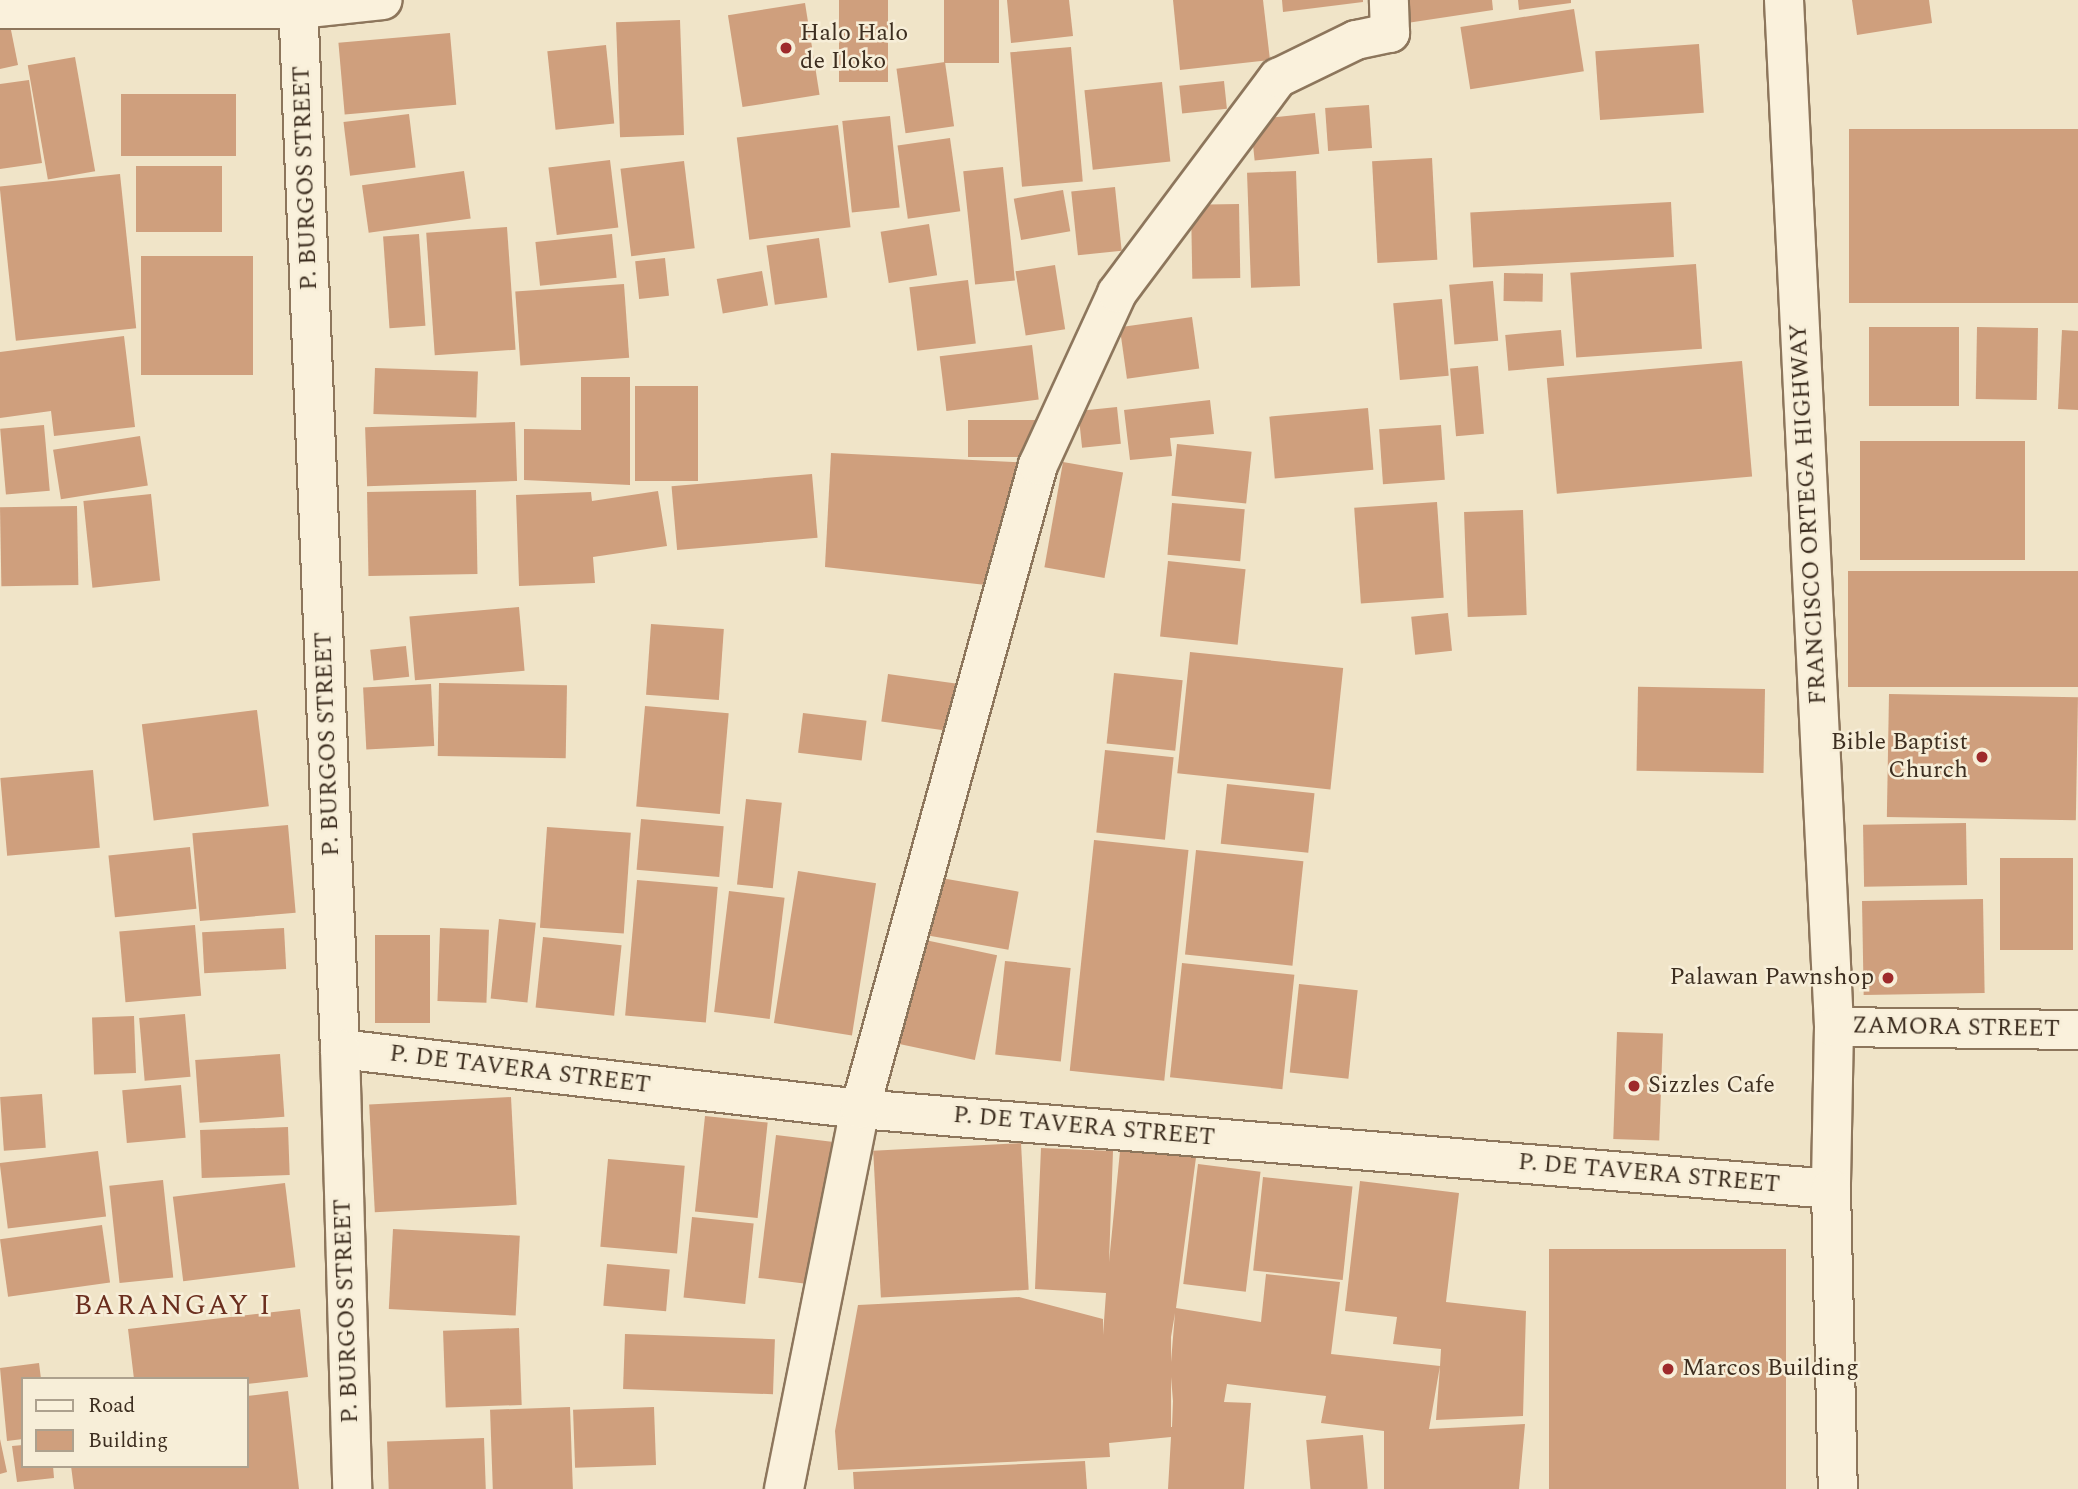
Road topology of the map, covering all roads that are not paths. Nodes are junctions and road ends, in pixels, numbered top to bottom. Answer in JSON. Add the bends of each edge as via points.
{"nodes":[{"id":1,"x":383,"y":0,"type":"edge"},
{"id":2,"x":1389,"y":0,"type":"edge"},
{"id":3,"x":1784,"y":0,"type":"edge"},
{"id":4,"x":298,"y":5,"type":"edge"},
{"id":5,"x":0,"y":9,"type":"edge"},
{"id":6,"x":1834,"y":1027,"type":"junction"},
{"id":7,"x":2078,"y":1030,"type":"edge"},
{"id":8,"x":340,"y":1049,"type":"junction"},
{"id":9,"x":860,"y":1109,"type":"junction"},
{"id":10,"x":1830,"y":1189,"type":"junction"},
{"id":11,"x":352,"y":1489,"type":"edge"},
{"id":12,"x":784,"y":1489,"type":"edge"},
{"id":13,"x":1838,"y":1489,"type":"edge"}],
"edges":[{"from":1,"to":4,"type":"street"},
{"from":2,"to":9,"type":"street","via":[[1390,33],[1356,40],[1278,78],[1117,293],[1038,464]]},
{"from":3,"to":6,"type":"street","name":"FRANCISCO ORTEGA HIGHWAY"},
{"from":4,"to":5,"type":"street"},
{"from":4,"to":8,"type":"street","name":"P. BURGOS STREET"},
{"from":6,"to":7,"type":"street","name":"ZAMORA STREET"},
{"from":6,"to":10,"type":"street","name":"FRANCISCO ORTEGA HIGHWAY"},
{"from":8,"to":9,"type":"street","name":"P. DE TAVERA STREET"},
{"from":8,"to":11,"type":"street","name":"P. BURGOS STREET"},
{"from":9,"to":10,"type":"street","name":"P. DE TAVERA STREET"},
{"from":9,"to":12,"type":"street"},
{"from":10,"to":13,"type":"street","name":"FRANCISCO ORTEGA HIGHWAY"}]}
